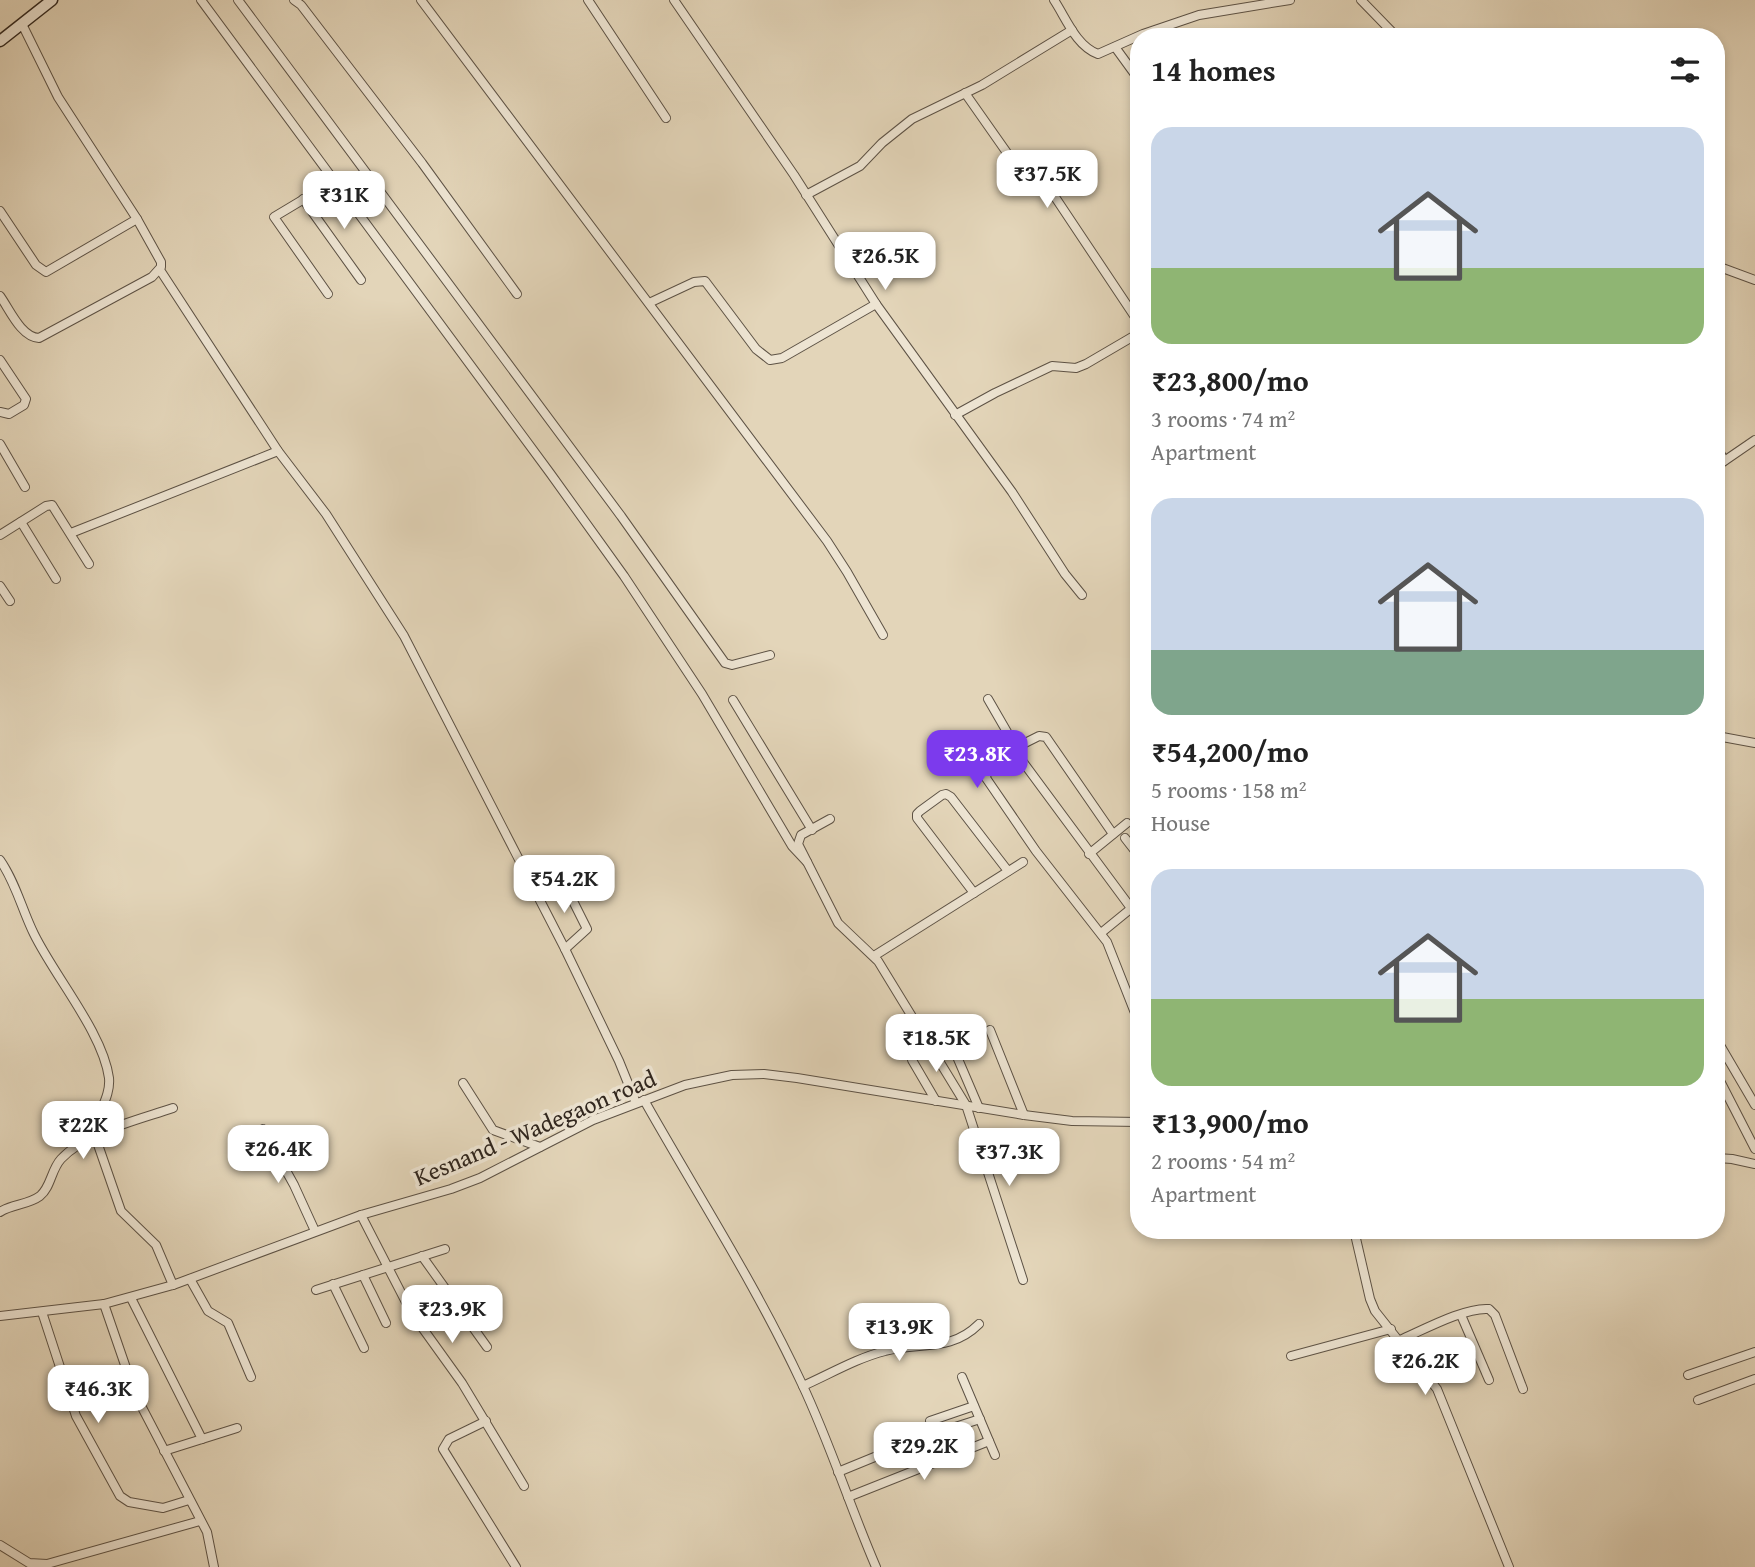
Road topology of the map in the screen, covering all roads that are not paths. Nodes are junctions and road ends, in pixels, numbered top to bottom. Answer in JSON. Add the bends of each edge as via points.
{"nodes":[{"id":1,"x":52,"y":0,"type":"edge"},
{"id":2,"x":201,"y":0,"type":"edge"},
{"id":3,"x":238,"y":0,"type":"edge"},
{"id":4,"x":294,"y":0,"type":"edge"},
{"id":5,"x":421,"y":0,"type":"edge"},
{"id":6,"x":588,"y":0,"type":"edge"},
{"id":7,"x":674,"y":0,"type":"edge"},
{"id":8,"x":1290,"y":0,"type":"edge"},
{"id":9,"x":1378,"y":0,"type":"edge"},
{"id":10,"x":1057,"y":1,"type":"edge"},
{"id":11,"x":1364,"y":3,"type":"edge"},
{"id":12,"x":22,"y":24,"type":"junction"},
{"id":13,"x":1161,"y":28,"type":"edge"},
{"id":14,"x":1388,"y":28,"type":"edge"},
{"id":15,"x":1072,"y":30,"type":"junction"},
{"id":16,"x":1130,"y":40,"type":"edge"},
{"id":17,"x":0,"y":41,"type":"edge"},
{"id":18,"x":1115,"y":47,"type":"junction"},
{"id":19,"x":1130,"y":68,"type":"edge"},
{"id":20,"x":965,"y":93,"type":"junction"},
{"id":21,"x":666,"y":118,"type":"dead end"},
{"id":22,"x":334,"y":181,"type":"junction"},
{"id":23,"x":806,"y":195,"type":"junction"},
{"id":24,"x":303,"y":198,"type":"junction"},
{"id":25,"x":0,"y":211,"type":"edge"},
{"id":26,"x":137,"y":219,"type":"junction"},
{"id":27,"x":1725,"y":269,"type":"edge"},
{"id":28,"x":160,"y":270,"type":"junction"},
{"id":29,"x":1755,"y":280,"type":"edge"},
{"id":30,"x":361,"y":281,"type":"dead end"},
{"id":31,"x":328,"y":294,"type":"dead end"},
{"id":32,"x":517,"y":294,"type":"dead end"},
{"id":33,"x":0,"y":296,"type":"edge"},
{"id":34,"x":649,"y":303,"type":"junction"},
{"id":35,"x":876,"y":304,"type":"junction"},
{"id":36,"x":1130,"y":310,"type":"edge"},
{"id":37,"x":1130,"y":338,"type":"edge"},
{"id":38,"x":0,"y":360,"type":"edge"},
{"id":39,"x":0,"y":412,"type":"edge"},
{"id":40,"x":955,"y":415,"type":"junction"},
{"id":41,"x":1755,"y":440,"type":"edge"},
{"id":42,"x":0,"y":444,"type":"edge"},
{"id":43,"x":278,"y":451,"type":"junction"},
{"id":44,"x":1725,"y":460,"type":"edge"},
{"id":45,"x":25,"y":487,"type":"dead end"},
{"id":46,"x":21,"y":522,"type":"junction"},
{"id":47,"x":71,"y":533,"type":"junction"},
{"id":48,"x":0,"y":535,"type":"edge"},
{"id":49,"x":89,"y":564,"type":"dead end"},
{"id":50,"x":56,"y":579,"type":"dead end"},
{"id":51,"x":0,"y":586,"type":"edge"},
{"id":52,"x":1082,"y":595,"type":"dead end"},
{"id":53,"x":10,"y":601,"type":"dead end"},
{"id":54,"x":883,"y":635,"type":"dead end"},
{"id":55,"x":771,"y":655,"type":"dead end"},
{"id":56,"x":988,"y":699,"type":"dead end"},
{"id":57,"x":733,"y":700,"type":"dead end"},
{"id":58,"x":1725,"y":737,"type":"edge"},
{"id":59,"x":1755,"y":743,"type":"edge"},
{"id":60,"x":1017,"y":745,"type":"junction"},
{"id":61,"x":1016,"y":756,"type":"junction"},
{"id":62,"x":830,"y":819,"type":"dead end"},
{"id":63,"x":1127,"y":823,"type":"dead end"},
{"id":64,"x":812,"y":830,"type":"junction"},
{"id":65,"x":1114,"y":834,"type":"junction"},
{"id":66,"x":1125,"y":838,"type":"dead end"},
{"id":67,"x":1130,"y":844,"type":"edge"},
{"id":68,"x":1089,"y":854,"type":"junction"},
{"id":69,"x":0,"y":860,"type":"edge"},
{"id":70,"x":807,"y":862,"type":"junction"},
{"id":71,"x":1023,"y":862,"type":"dead end"},
{"id":72,"x":1008,"y":871,"type":"junction"},
{"id":73,"x":563,"y":881,"type":"dead end"},
{"id":74,"x":974,"y":893,"type":"junction"},
{"id":75,"x":1130,"y":907,"type":"edge"},
{"id":76,"x":1130,"y":909,"type":"edge"},
{"id":77,"x":1101,"y":933,"type":"junction"},
{"id":78,"x":565,"y":949,"type":"junction"},
{"id":79,"x":874,"y":956,"type":"junction"},
{"id":80,"x":1130,"y":999,"type":"edge"},
{"id":81,"x":990,"y":1030,"type":"dead end"},
{"id":82,"x":929,"y":1044,"type":"junction"},
{"id":83,"x":952,"y":1045,"type":"dead end"},
{"id":84,"x":1725,"y":1054,"type":"edge"},
{"id":85,"x":463,"y":1083,"type":"dead end"},
{"id":86,"x":1725,"y":1091,"type":"edge"},
{"id":87,"x":640,"y":1101,"type":"junction"},
{"id":88,"x":936,"y":1101,"type":"junction"},
{"id":89,"x":966,"y":1105,"type":"junction"},
{"id":90,"x":1755,"y":1105,"type":"edge"},
{"id":91,"x":173,"y":1108,"type":"dead end"},
{"id":92,"x":979,"y":1108,"type":"junction"},
{"id":93,"x":1024,"y":1115,"type":"junction"},
{"id":94,"x":1130,"y":1122,"type":"edge"},
{"id":95,"x":262,"y":1129,"type":"dead end"},
{"id":96,"x":95,"y":1136,"type":"junction"},
{"id":97,"x":540,"y":1147,"type":"junction"},
{"id":98,"x":1755,"y":1149,"type":"edge"},
{"id":99,"x":1755,"y":1155,"type":"edge"},
{"id":100,"x":1725,"y":1159,"type":"edge"},
{"id":101,"x":1745,"y":1160,"type":"junction"},
{"id":102,"x":1755,"y":1164,"type":"edge"},
{"id":103,"x":0,"y":1212,"type":"edge"},
{"id":104,"x":361,"y":1215,"type":"junction"},
{"id":105,"x":315,"y":1231,"type":"junction"},
{"id":106,"x":1356,"y":1239,"type":"edge"},
{"id":107,"x":445,"y":1249,"type":"dead end"},
{"id":108,"x":422,"y":1256,"type":"junction"},
{"id":109,"x":387,"y":1267,"type":"junction"},
{"id":110,"x":362,"y":1275,"type":"junction"},
{"id":111,"x":190,"y":1279,"type":"junction"},
{"id":112,"x":1023,"y":1280,"type":"dead end"},
{"id":113,"x":333,"y":1284,"type":"junction"},
{"id":114,"x":173,"y":1285,"type":"junction"},
{"id":115,"x":317,"y":1290,"type":"dead end"},
{"id":116,"x":131,"y":1298,"type":"junction"},
{"id":117,"x":104,"y":1304,"type":"junction"},
{"id":118,"x":42,"y":1312,"type":"junction"},
{"id":119,"x":1461,"y":1315,"type":"junction"},
{"id":120,"x":0,"y":1316,"type":"edge"},
{"id":121,"x":386,"y":1323,"type":"dead end"},
{"id":122,"x":979,"y":1324,"type":"dead end"},
{"id":123,"x":1391,"y":1329,"type":"junction"},
{"id":124,"x":1400,"y":1340,"type":"junction"},
{"id":125,"x":487,"y":1347,"type":"dead end"},
{"id":126,"x":364,"y":1348,"type":"dead end"},
{"id":127,"x":1755,"y":1352,"type":"edge"},
{"id":128,"x":1291,"y":1356,"type":"dead end"},
{"id":129,"x":1688,"y":1375,"type":"dead end"},
{"id":130,"x":251,"y":1377,"type":"dead end"},
{"id":131,"x":962,"y":1377,"type":"dead end"},
{"id":132,"x":1755,"y":1379,"type":"edge"},
{"id":133,"x":1489,"y":1380,"type":"dead end"},
{"id":134,"x":803,"y":1386,"type":"junction"},
{"id":135,"x":1522,"y":1389,"type":"dead end"},
{"id":136,"x":1698,"y":1400,"type":"dead end"},
{"id":137,"x":974,"y":1406,"type":"junction"},
{"id":138,"x":980,"y":1419,"type":"junction"},
{"id":139,"x":486,"y":1420,"type":"junction"},
{"id":140,"x":930,"y":1421,"type":"dead end"},
{"id":141,"x":237,"y":1428,"type":"dead end"},
{"id":142,"x":202,"y":1439,"type":"junction"},
{"id":143,"x":989,"y":1441,"type":"junction"},
{"id":144,"x":164,"y":1451,"type":"junction"},
{"id":145,"x":995,"y":1455,"type":"dead end"},
{"id":146,"x":838,"y":1472,"type":"junction"},
{"id":147,"x":524,"y":1486,"type":"dead end"},
{"id":148,"x":848,"y":1497,"type":"junction"},
{"id":149,"x":189,"y":1500,"type":"junction"},
{"id":150,"x":200,"y":1521,"type":"junction"},
{"id":151,"x":0,"y":1545,"type":"edge"},
{"id":152,"x":214,"y":1567,"type":"edge"},
{"id":153,"x":516,"y":1567,"type":"edge"},
{"id":154,"x":876,"y":1567,"type":"edge"},
{"id":155,"x":1509,"y":1567,"type":"edge"}],
"edges":[{"from":1,"to":12,"type":"main road"},
{"from":2,"to":22,"type":"street"},
{"from":3,"to":55,"type":"street","via":[[725,663]]},
{"from":4,"to":32,"type":"street"},
{"from":5,"to":34,"type":"street"},
{"from":6,"to":21,"type":"street"},
{"from":7,"to":23,"type":"street"},
{"from":8,"to":13,"type":"street","via":[[1209,12]]},
{"from":9,"to":11,"type":"street"},
{"from":10,"to":15,"type":"street"},
{"from":11,"to":14,"type":"street"},
{"from":12,"to":17,"type":"main road"},
{"from":12,"to":26,"type":"street","via":[[64,107]]},
{"from":15,"to":18,"type":"street","via":[[1093,53]]},
{"from":15,"to":20,"type":"street"},
{"from":16,"to":18,"type":"street"},
{"from":18,"to":19,"type":"street"},
{"from":20,"to":23,"type":"street","via":[[912,119],[860,166]]},
{"from":20,"to":36,"type":"street","via":[[1019,170],[1053,194]]},
{"from":22,"to":24,"type":"street"},
{"from":22,"to":70,"type":"street","via":[[624,576],[702,694],[795,851]]},
{"from":23,"to":35,"type":"street"},
{"from":24,"to":30,"type":"street"},
{"from":24,"to":31,"type":"street","via":[[274,218]]},
{"from":25,"to":26,"type":"street","via":[[36,265],[46,272]]},
{"from":26,"to":28,"type":"street","via":[[161,262]]},
{"from":27,"to":29,"type":"street"},
{"from":28,"to":33,"type":"street","via":[[39,338],[24,331]]},
{"from":28,"to":43,"type":"street"},
{"from":34,"to":35,"type":"street","via":[[705,281],[755,349],[770,360],[782,358]]},
{"from":34,"to":54,"type":"street","via":[[827,541]]},
{"from":35,"to":40,"type":"street"},
{"from":37,"to":40,"type":"street","via":[[1076,368],[1052,366]]},
{"from":38,"to":39,"type":"street","via":[[26,399],[9,414]]},
{"from":40,"to":52,"type":"street"},
{"from":41,"to":44,"type":"street"},
{"from":42,"to":45,"type":"street"},
{"from":43,"to":47,"type":"street"},
{"from":43,"to":78,"type":"street","via":[[326,514],[404,636]]},
{"from":46,"to":47,"type":"street","via":[[52,505]]},
{"from":46,"to":48,"type":"street"},
{"from":46,"to":50,"type":"street"},
{"from":47,"to":49,"type":"street"},
{"from":51,"to":53,"type":"street"},
{"from":56,"to":60,"type":"street"},
{"from":57,"to":64,"type":"street"},
{"from":58,"to":59,"type":"street"},
{"from":60,"to":61,"type":"street"},
{"from":60,"to":65,"type":"street","via":[[1046,737]]},
{"from":61,"to":68,"type":"street"},
{"from":61,"to":77,"type":"street","via":[[988,768],[986,778]]},
{"from":62,"to":64,"type":"street"},
{"from":63,"to":65,"type":"street"},
{"from":64,"to":70,"type":"street","via":[[798,841]]},
{"from":65,"to":68,"type":"street"},
{"from":66,"to":67,"type":"street"},
{"from":68,"to":75,"type":"street"},
{"from":69,"to":96,"type":"street","via":[[34,934],[103,1057],[109,1089]]},
{"from":70,"to":79,"type":"street","via":[[838,923]]},
{"from":71,"to":72,"type":"street"},
{"from":72,"to":74,"type":"street"},
{"from":72,"to":74,"type":"street","via":[[951,797],[942,795],[917,818]]},
{"from":73,"to":78,"type":"street","via":[[587,929]]},
{"from":74,"to":79,"type":"street"},
{"from":76,"to":77,"type":"street"},
{"from":77,"to":80,"type":"street"},
{"from":78,"to":87,"type":"street"},
{"from":79,"to":82,"type":"street"},
{"from":81,"to":93,"type":"street"},
{"from":82,"to":88,"type":"street","via":[[912,1060]]},
{"from":82,"to":89,"type":"street"},
{"from":83,"to":92,"type":"street"},
{"from":84,"to":90,"type":"street"},
{"from":85,"to":97,"type":"street","via":[[493,1130]]},
{"from":86,"to":98,"type":"street"},
{"from":87,"to":88,"type":"street","name":"Kesnand - Wadegaon road","via":[[710,1079],[764,1074]]},
{"from":87,"to":97,"type":"street","name":"Kesnand - Wadegaon road"},
{"from":87,"to":134,"type":"street","via":[[748,1278]]},
{"from":88,"to":89,"type":"street","name":"Kesnand - Wadegaon road"},
{"from":89,"to":92,"type":"street","name":"Kesnand - Wadegaon road"},
{"from":89,"to":112,"type":"street"},
{"from":91,"to":96,"type":"street"},
{"from":92,"to":93,"type":"street","name":"Kesnand - Wadegaon road"},
{"from":93,"to":94,"type":"street","name":"Kesnand - Wadegaon road"},
{"from":95,"to":105,"type":"street"},
{"from":96,"to":103,"type":"street","via":[[60,1161],[42,1194]]},
{"from":96,"to":114,"type":"street","via":[[121,1211],[156,1245]]},
{"from":97,"to":104,"type":"street","name":"Kesnand - Wadegaon road","via":[[452,1189]]},
{"from":99,"to":101,"type":"street"},
{"from":100,"to":101,"type":"street"},
{"from":101,"to":102,"type":"street"},
{"from":104,"to":105,"type":"street","name":"Kesnand - Wadegaon road"},
{"from":104,"to":109,"type":"street"},
{"from":105,"to":111,"type":"street","name":"Kesnand - Wadegaon road"},
{"from":106,"to":123,"type":"street","via":[[1370,1299]]},
{"from":107,"to":108,"type":"street"},
{"from":108,"to":109,"type":"street"},
{"from":108,"to":125,"type":"street"},
{"from":109,"to":110,"type":"street"},
{"from":109,"to":139,"type":"street","via":[[411,1312]]},
{"from":110,"to":113,"type":"street"},
{"from":110,"to":121,"type":"street"},
{"from":111,"to":114,"type":"street","name":"Kesnand - Wadegaon road"},
{"from":111,"to":130,"type":"street","via":[[208,1311],[228,1323]]},
{"from":113,"to":115,"type":"street"},
{"from":113,"to":126,"type":"street"},
{"from":114,"to":116,"type":"street","name":"Kesnand - Wadegaon road"},
{"from":116,"to":117,"type":"street","name":"Kesnand - Wadegaon road"},
{"from":116,"to":142,"type":"street"},
{"from":117,"to":118,"type":"street","name":"Kesnand - Wadegaon road"},
{"from":117,"to":144,"type":"street","via":[[130,1382]]},
{"from":118,"to":120,"type":"street","name":"Kesnand - Wadegaon road"},
{"from":118,"to":149,"type":"street","via":[[76,1416],[120,1496],[163,1508]]},
{"from":119,"to":124,"type":"street"},
{"from":119,"to":133,"type":"street"},
{"from":119,"to":135,"type":"street","via":[[1481,1308],[1495,1315]]},
{"from":122,"to":134,"type":"street","via":[[967,1335],[946,1343],[882,1351]]},
{"from":123,"to":124,"type":"street"},
{"from":123,"to":128,"type":"street"},
{"from":124,"to":155,"type":"street","via":[[1444,1405]]},
{"from":127,"to":129,"type":"street"},
{"from":131,"to":137,"type":"street"},
{"from":132,"to":136,"type":"street"},
{"from":134,"to":146,"type":"street"},
{"from":137,"to":138,"type":"street"},
{"from":137,"to":140,"type":"street"},
{"from":138,"to":143,"type":"street"},
{"from":138,"to":146,"type":"street"},
{"from":139,"to":147,"type":"street"},
{"from":139,"to":153,"type":"street","via":[[449,1439],[443,1449]]},
{"from":141,"to":142,"type":"street"},
{"from":142,"to":144,"type":"street"},
{"from":143,"to":145,"type":"street"},
{"from":143,"to":148,"type":"street"},
{"from":144,"to":149,"type":"street"},
{"from":146,"to":148,"type":"street"},
{"from":148,"to":154,"type":"street"},
{"from":149,"to":150,"type":"street"},
{"from":150,"to":151,"type":"street","via":[[47,1564],[29,1563]]},
{"from":150,"to":152,"type":"street"}]}
